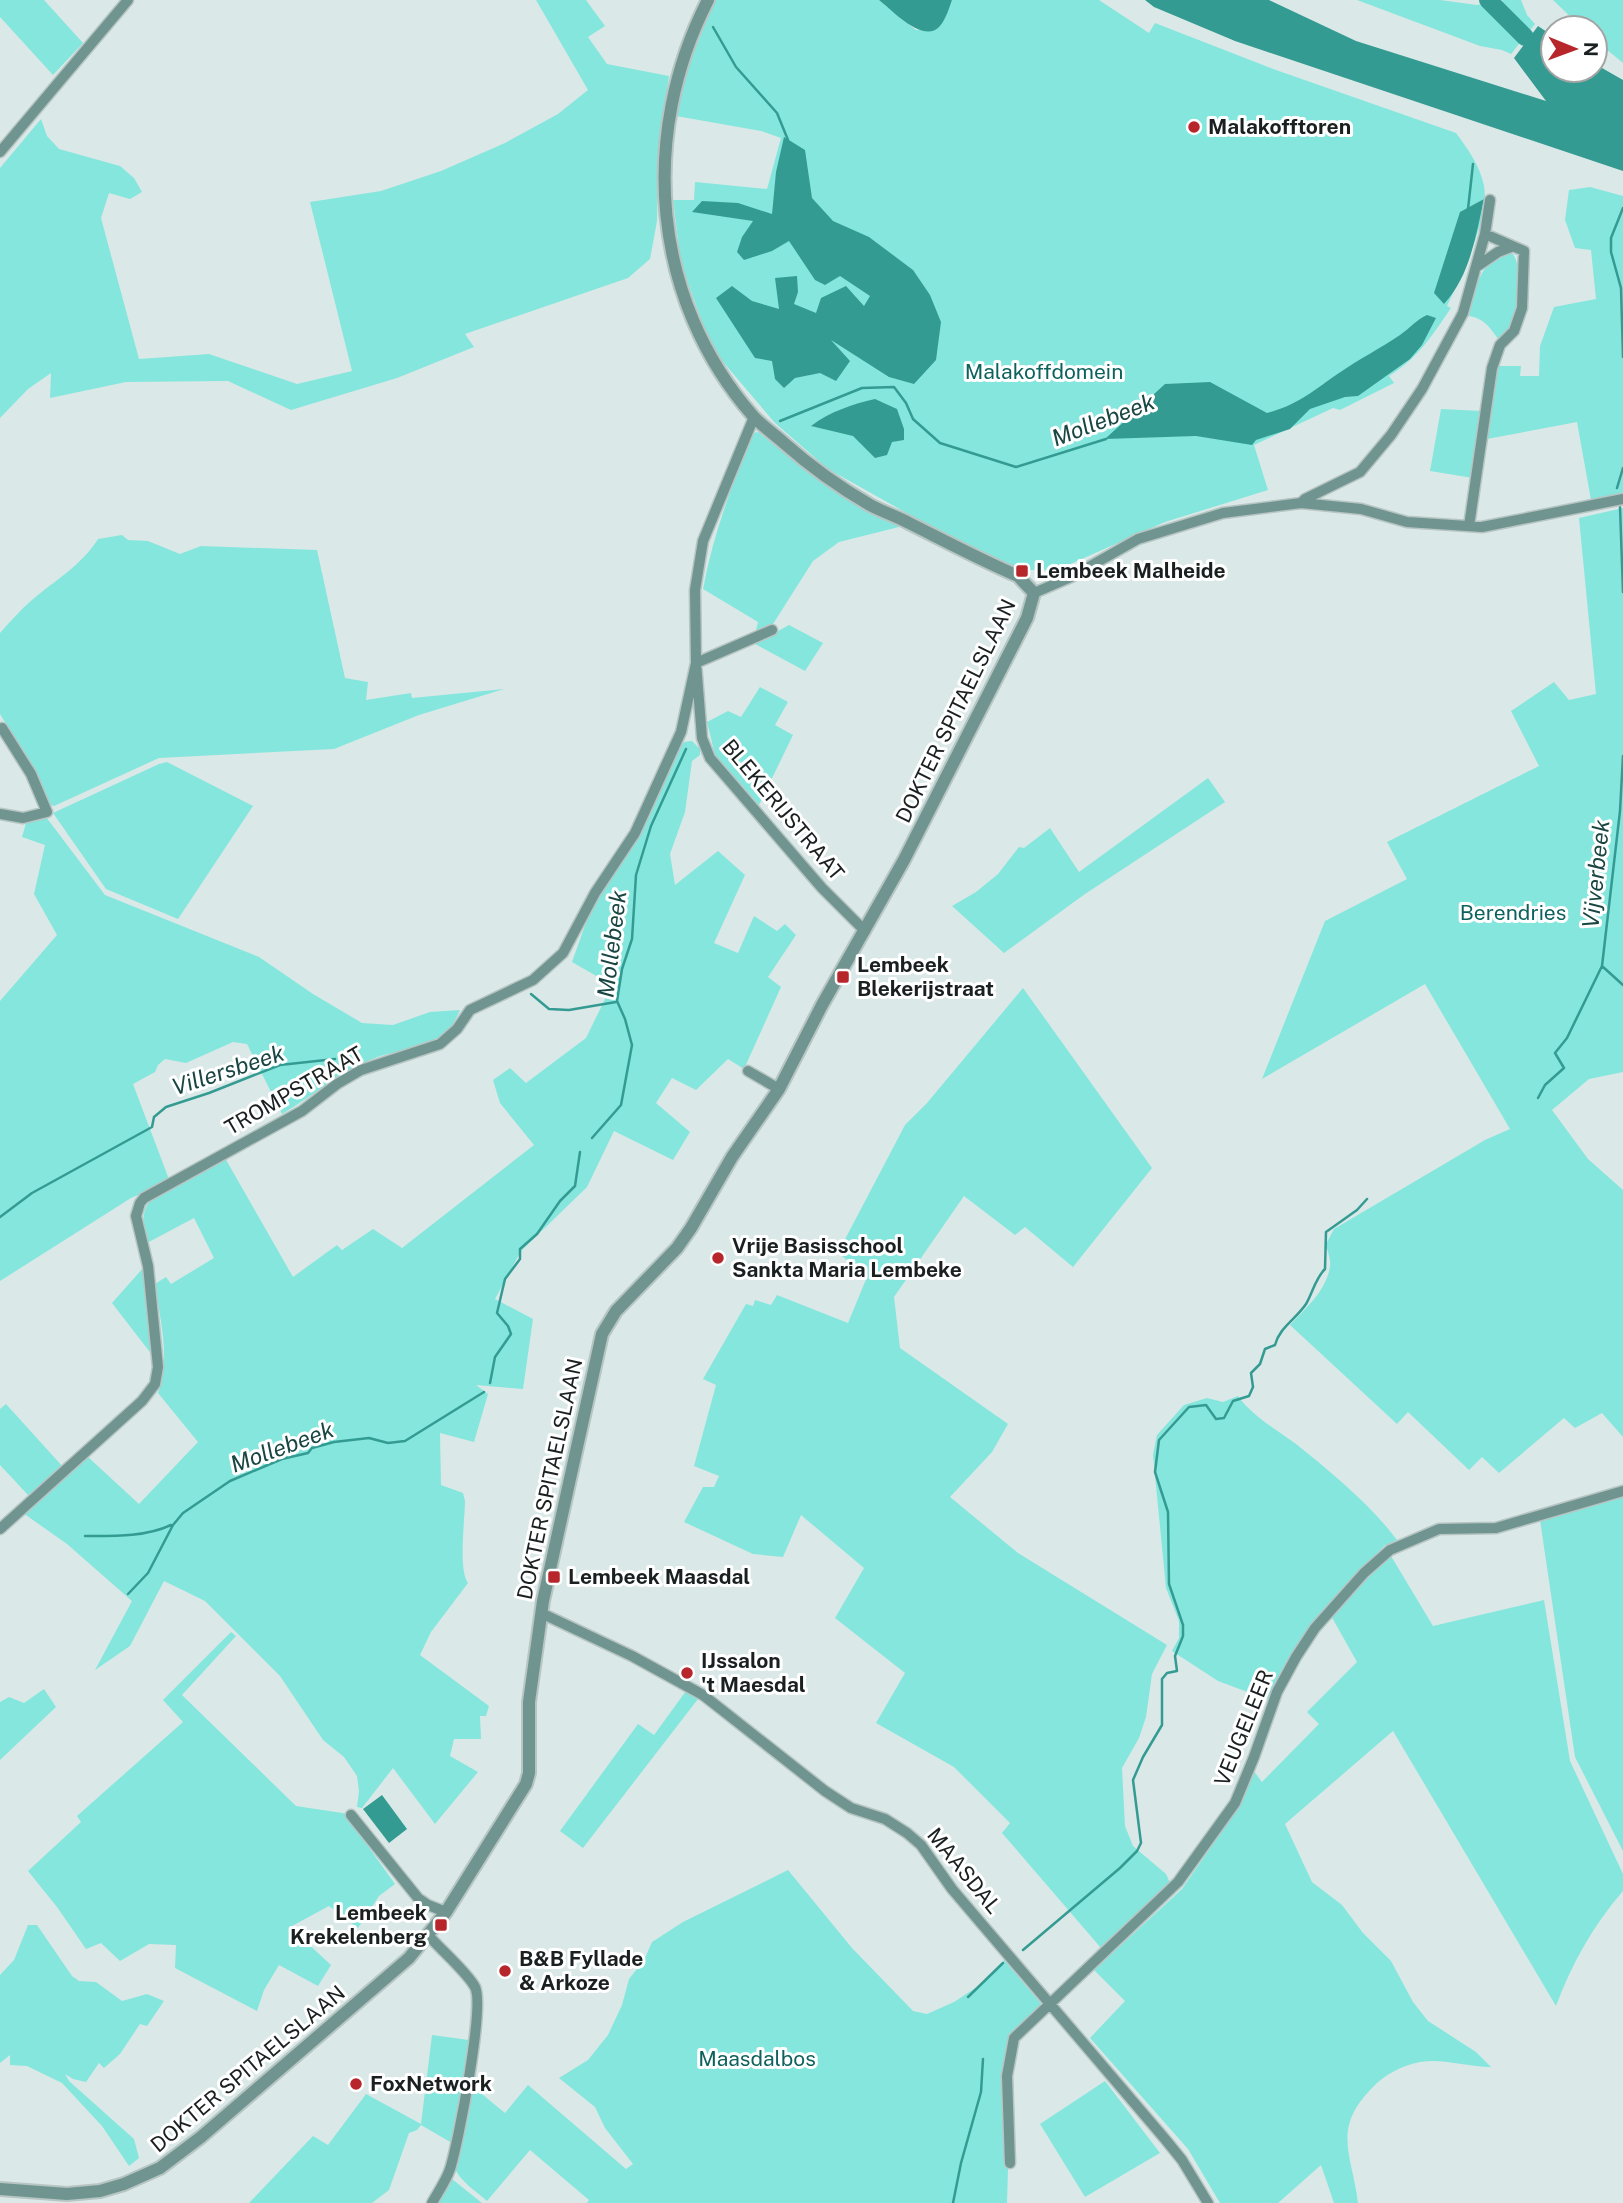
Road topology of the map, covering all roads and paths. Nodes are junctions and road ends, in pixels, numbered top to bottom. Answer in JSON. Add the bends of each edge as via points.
{"nodes":[{"id":1,"x":128,"y":0,"type":"edge"},
{"id":2,"x":708,"y":0,"type":"edge"},
{"id":3,"x":0,"y":152,"type":"edge"},
{"id":4,"x":1490,"y":200,"type":"dead end"},
{"id":5,"x":1485,"y":234,"type":"junction"},
{"id":6,"x":1511,"y":247,"type":"junction"},
{"id":7,"x":1476,"y":267,"type":"junction"},
{"id":8,"x":754,"y":417,"type":"junction"},
{"id":9,"x":1623,"y":499,"type":"edge"},
{"id":10,"x":1301,"y":503,"type":"junction"},
{"id":11,"x":1469,"y":526,"type":"junction"},
{"id":12,"x":1034,"y":593,"type":"junction"},
{"id":13,"x":772,"y":630,"type":"dead end"},
{"id":14,"x":696,"y":663,"type":"junction"},
{"id":15,"x":2,"y":728,"type":"dead end"},
{"id":16,"x":681,"y":732,"type":"junction"},
{"id":17,"x":702,"y":738,"type":"junction"},
{"id":18,"x":0,"y":814,"type":"edge"},
{"id":19,"x":865,"y":931,"type":"junction"},
{"id":20,"x":748,"y":1071,"type":"dead end"},
{"id":21,"x":779,"y":1089,"type":"junction"},
{"id":22,"x":1623,"y":1491,"type":"edge"},
{"id":23,"x":0,"y":1529,"type":"edge"},
{"id":24,"x":541,"y":1613,"type":"junction"},
{"id":25,"x":351,"y":1815,"type":"dead end"},
{"id":26,"x":446,"y":1912,"type":"junction"},
{"id":27,"x":428,"y":1935,"type":"junction"},
{"id":28,"x":1051,"y":2003,"type":"junction"},
{"id":29,"x":1010,"y":2163,"type":"dead end"},
{"id":30,"x":0,"y":2189,"type":"edge"},
{"id":31,"x":432,"y":2203,"type":"edge"},
{"id":32,"x":1208,"y":2203,"type":"edge"}],
"edges":[{"from":1,"to":3,"type":"street"},
{"from":2,"to":8,"type":"street","name":"DOKTER SPITAELSLAAN","via":[[672,97],[663,156],[667,227],[690,312],[712,356]]},
{"from":4,"to":5,"type":"street"},
{"from":5,"to":6,"type":"street"},
{"from":5,"to":7,"type":"street"},
{"from":6,"to":7,"type":"street"},
{"from":6,"to":11,"type":"street","via":[[1524,251],[1522,308],[1492,368]]},
{"from":7,"to":10,"type":"street","via":[[1449,342],[1391,435],[1356,475]]},
{"from":8,"to":12,"type":"street","name":"DOKTER SPITAELSLAAN","via":[[831,481],[872,506],[1018,576]]},
{"from":8,"to":14,"type":"street","name":"BLEKERIJSTRAAT","via":[[703,541],[695,590]]},
{"from":9,"to":11,"type":"street"},
{"from":10,"to":11,"type":"street","via":[[1361,509],[1408,522]]},
{"from":10,"to":12,"type":"street","via":[[1223,513],[1138,539]]},
{"from":12,"to":19,"type":"street","name":"DOKTER SPITAELSLAAN","via":[[990,694]]},
{"from":13,"to":14,"type":"street"},
{"from":14,"to":16,"type":"street","name":"TROMPSTRAAT"},
{"from":14,"to":17,"type":"street","name":"BLEKERIJSTRAAT"},
{"from":15,"to":18,"type":"street","via":[[31,774],[47,812],[23,818]]},
{"from":16,"to":17,"type":"street","via":[[692,731]]},
{"from":16,"to":23,"type":"street","name":"TROMPSTRAAT","via":[[635,833],[563,953],[533,980],[470,1010],[440,1044],[361,1070],[302,1111],[144,1198],[136,1216],[148,1266],[158,1367],[155,1384],[142,1401]]},
{"from":17,"to":19,"type":"street","name":"BLEKERIJSTRAAT","via":[[710,758]]},
{"from":19,"to":21,"type":"street","name":"DOKTER SPITAELSLAAN"},
{"from":20,"to":21,"type":"street"},
{"from":21,"to":24,"type":"street","name":"DOKTER SPITAELSLAAN","via":[[677,1248],[616,1311],[602,1334]]},
{"from":22,"to":28,"type":"street","name":"VEUGELEER","via":[[1496,1528],[1439,1529],[1390,1550],[1364,1573],[1296,1657],[1277,1692],[1235,1804],[1178,1882]]},
{"from":24,"to":26,"type":"street","name":"DOKTER SPITAELSLAAN","via":[[529,1702],[526,1784]]},
{"from":24,"to":28,"type":"street","name":"MAASDAL","via":[[703,1695],[850,1808],[885,1819],[907,1833]]},
{"from":25,"to":26,"type":"street","via":[[418,1898]]},
{"from":26,"to":27,"type":"street","name":"DOKTER SPITAELSLAAN"},
{"from":27,"to":30,"type":"street","name":"DOKTER SPITAELSLAAN","via":[[383,1981],[160,2168],[100,2191],[67,2194]]},
{"from":27,"to":31,"type":"street","via":[[474,1986],[477,2000],[465,2106],[449,2172]]},
{"from":28,"to":29,"type":"street","name":"VEUGELEER","via":[[1014,2038],[1009,2056]]},
{"from":28,"to":32,"type":"street","name":"MAASDAL","via":[[1174,2150]]}]}
